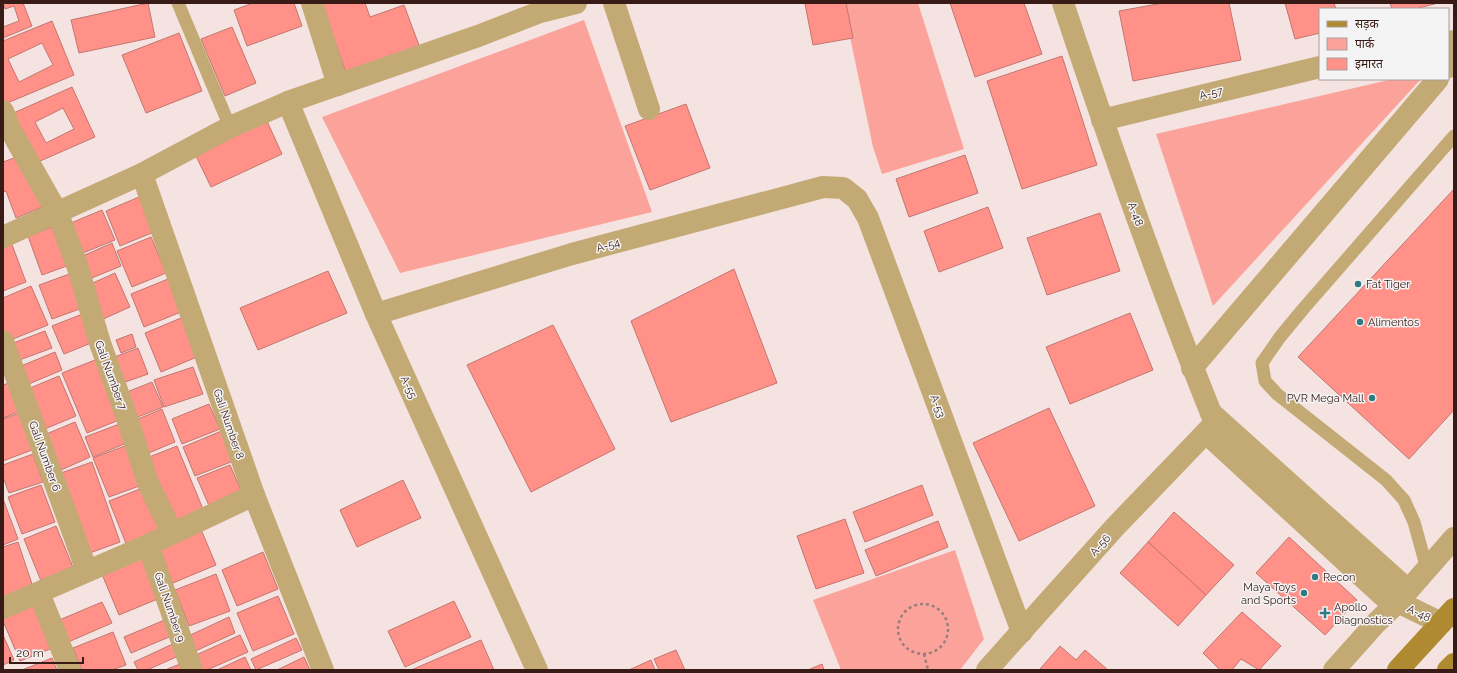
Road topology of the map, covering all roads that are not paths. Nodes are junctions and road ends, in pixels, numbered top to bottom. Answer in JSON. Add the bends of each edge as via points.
{"nodes":[{"id":1,"x":178,"y":3,"type":"edge"},
{"id":2,"x":312,"y":3,"type":"edge"},
{"id":3,"x":576,"y":3,"type":"edge"},
{"id":4,"x":614,"y":3,"type":"edge"},
{"id":5,"x":1063,"y":3,"type":"edge"},
{"id":6,"x":1319,"y":67,"type":"edge"},
{"id":7,"x":1437,"y":80,"type":"edge"},
{"id":8,"x":338,"y":84,"type":"junction"},
{"id":9,"x":288,"y":102,"type":"junction"},
{"id":10,"x":649,"y":109,"type":"dead end"},
{"id":11,"x":3,"y":111,"type":"edge"},
{"id":12,"x":1102,"y":120,"type":"junction"},
{"id":13,"x":230,"y":127,"type":"junction"},
{"id":14,"x":1454,"y":136,"type":"edge"},
{"id":15,"x":142,"y":174,"type":"junction"},
{"id":16,"x":843,"y":188,"type":"joint"},
{"id":17,"x":58,"y":214,"type":"junction"},
{"id":18,"x":3,"y":237,"type":"edge"},
{"id":19,"x":376,"y":314,"type":"junction"},
{"id":20,"x":3,"y":341,"type":"edge"},
{"id":21,"x":1192,"y":368,"type":"junction"},
{"id":22,"x":1211,"y":423,"type":"junction"},
{"id":23,"x":254,"y":495,"type":"junction"},
{"id":24,"x":172,"y":533,"type":"junction"},
{"id":25,"x":1454,"y":538,"type":"edge"},
{"id":26,"x":148,"y":545,"type":"junction"},
{"id":27,"x":1428,"y":569,"type":"junction"},
{"id":28,"x":87,"y":571,"type":"junction"},
{"id":29,"x":38,"y":593,"type":"junction"},
{"id":30,"x":1400,"y":600,"type":"junction"},
{"id":31,"x":3,"y":608,"type":"edge"},
{"id":32,"x":1447,"y":616,"type":"edge"},
{"id":33,"x":1022,"y":632,"type":"junction"},
{"id":34,"x":1454,"y":664,"type":"edge"},
{"id":35,"x":70,"y":670,"type":"edge"},
{"id":36,"x":192,"y":670,"type":"edge"},
{"id":37,"x":323,"y":670,"type":"edge"},
{"id":38,"x":537,"y":670,"type":"edge"},
{"id":39,"x":987,"y":670,"type":"edge"},
{"id":40,"x":1334,"y":670,"type":"edge"},
{"id":41,"x":1398,"y":670,"type":"edge"},
{"id":42,"x":1448,"y":670,"type":"edge"}],
"edges":[{"from":1,"to":13,"type":"lane"},
{"from":2,"to":8,"type":"street"},
{"from":3,"to":8,"type":"street","via":[[540,12]]},
{"from":4,"to":10,"type":"street"},
{"from":5,"to":12,"type":"street","name":"A-48"},
{"from":6,"to":12,"type":"street","name":"A-57"},
{"from":7,"to":21,"type":"street"},
{"from":8,"to":9,"type":"street"},
{"from":9,"to":13,"type":"street"},
{"from":9,"to":19,"type":"street","name":"A-55"},
{"from":11,"to":17,"type":"street","name":"Gali Number 7","via":[[11,132]]},
{"from":12,"to":21,"type":"street","name":"A-48"},
{"from":13,"to":15,"type":"street"},
{"from":14,"to":27,"type":"lane","via":[[1309,302],[1262,363],[1265,381],[1277,394],[1386,480],[1404,500],[1414,522]]},
{"from":15,"to":17,"type":"street"},
{"from":15,"to":23,"type":"street","name":"Gali Number 8"},
{"from":16,"to":19,"type":"street","name":"A-54","via":[[823,187],[572,254]]},
{"from":16,"to":33,"type":"street","name":"A-53","via":[[858,199],[868,218]]},
{"from":17,"to":18,"type":"street"},
{"from":17,"to":24,"type":"street","name":"Gali Number 7","via":[[148,483]]},
{"from":19,"to":38,"type":"street","name":"A-55"},
{"from":20,"to":28,"type":"street","name":"Gali Number 6"},
{"from":21,"to":22,"type":"street","name":"A-48"},
{"from":22,"to":30,"type":"street","name":"A-48"},
{"from":22,"to":33,"type":"street","name":"A-56"},
{"from":23,"to":24,"type":"street"},
{"from":23,"to":37,"type":"street","name":"Gali Number 8"},
{"from":24,"to":26,"type":"street"},
{"from":25,"to":27,"type":"street"},
{"from":26,"to":28,"type":"street"},
{"from":26,"to":36,"type":"street","name":"Gali Number 9"},
{"from":27,"to":30,"type":"street"},
{"from":28,"to":29,"type":"street"},
{"from":29,"to":31,"type":"street"},
{"from":29,"to":35,"type":"street"},
{"from":30,"to":32,"type":"street","name":"A-48"},
{"from":30,"to":40,"type":"street"},
{"from":32,"to":41,"type":"main road"},
{"from":33,"to":39,"type":"street","name":"A-56"},
{"from":34,"to":42,"type":"main road"}]}
